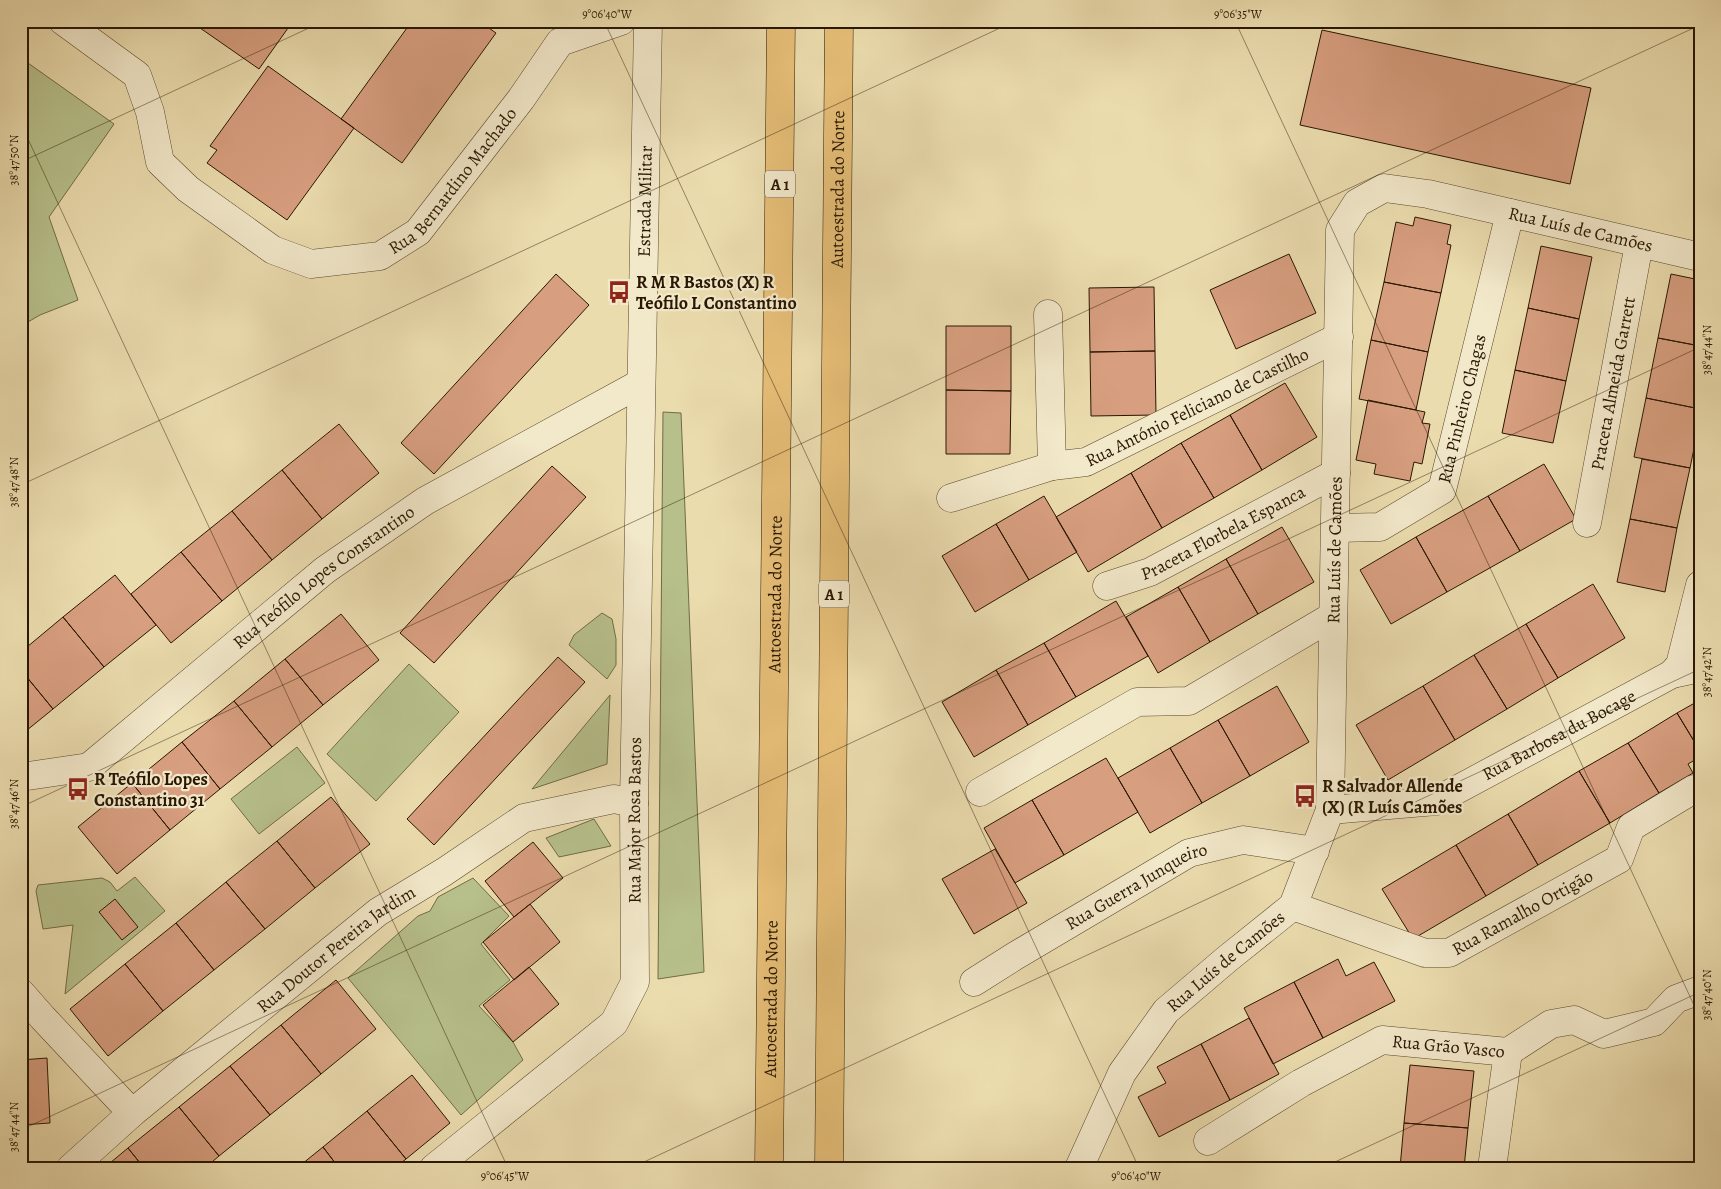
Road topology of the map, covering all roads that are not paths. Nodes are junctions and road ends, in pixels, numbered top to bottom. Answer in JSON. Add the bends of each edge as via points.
{"nodes":[{"id":1,"x":63,"y":21,"type":"edge"},
{"id":2,"x":621,"y":21,"type":"edge"},
{"id":3,"x":648,"y":21,"type":"edge"},
{"id":4,"x":781,"y":21,"type":"edge"},
{"id":5,"x":839,"y":21,"type":"edge"},
{"id":6,"x":1510,"y":213,"type":"junction"},
{"id":7,"x":1639,"y":244,"type":"junction"},
{"id":8,"x":1700,"y":257,"type":"edge"},
{"id":9,"x":1048,"y":314,"type":"dead end"},
{"id":10,"x":1339,"y":337,"type":"junction"},
{"id":11,"x":641,"y":383,"type":"junction"},
{"id":12,"x":1052,"y":466,"type":"junction"},
{"id":13,"x":1336,"y":473,"type":"junction"},
{"id":14,"x":952,"y":498,"type":"dead end"},
{"id":15,"x":1587,"y":523,"type":"dead end"},
{"id":16,"x":1336,"y":528,"type":"junction"},
{"id":17,"x":1700,"y":585,"type":"edge"},
{"id":18,"x":1107,"y":586,"type":"dead end"},
{"id":19,"x":1333,"y":616,"type":"junction"},
{"id":20,"x":1700,"y":668,"type":"edge"},
{"id":21,"x":1672,"y":674,"type":"junction"},
{"id":22,"x":21,"y":777,"type":"edge"},
{"id":23,"x":1694,"y":789,"type":"dead end"},
{"id":24,"x":980,"y":792,"type":"dead end"},
{"id":25,"x":634,"y":803,"type":"junction"},
{"id":26,"x":1330,"y":810,"type":"junction"},
{"id":27,"x":1315,"y":851,"type":"junction"},
{"id":28,"x":1293,"y":906,"type":"junction"},
{"id":29,"x":974,"y":982,"type":"dead end"},
{"id":30,"x":1700,"y":990,"type":"edge"},
{"id":31,"x":21,"y":993,"type":"edge"},
{"id":32,"x":1508,"y":1052,"type":"junction"},
{"id":33,"x":132,"y":1113,"type":"junction"},
{"id":34,"x":1208,"y":1141,"type":"dead end"},
{"id":35,"x":72,"y":1168,"type":"edge"},
{"id":36,"x":434,"y":1168,"type":"edge"},
{"id":37,"x":770,"y":1168,"type":"edge"},
{"id":38,"x":829,"y":1168,"type":"edge"},
{"id":39,"x":1079,"y":1168,"type":"edge"},
{"id":40,"x":1492,"y":1168,"type":"edge"}],
"edges":[{"from":1,"to":2,"type":"street","name":"Rua Bernardino Machado","via":[[137,75],[150,112],[160,162],[188,189],[273,250],[311,264],[380,256],[418,232],[521,99],[560,42]]},
{"from":3,"to":11,"type":"street","name":"Estrada Militar"},
{"from":4,"to":37,"type":"highway","name":"Autoestrada do Norte","number":"A 1"},
{"from":5,"to":38,"type":"highway","name":"Autoestrada do Norte","number":"A 1"},
{"from":6,"to":7,"type":"street","name":"Rua Luís de Camões"},
{"from":6,"to":10,"type":"street","name":"Rua Luís de Camões","via":[[1428,194],[1384,188],[1357,202],[1340,230]]},
{"from":6,"to":16,"type":"street","name":"Rua Pinheiro Chagas","via":[[1442,490],[1380,527]]},
{"from":7,"to":8,"type":"street","name":"Rua Luís de Camões"},
{"from":7,"to":15,"type":"street","name":"Praceta Almeida Garrett"},
{"from":9,"to":12,"type":"street"},
{"from":10,"to":12,"type":"street","name":"Rua António Feliciano de Castilho","via":[[1086,462]]},
{"from":10,"to":13,"type":"street","name":"Rua Luís de Camões"},
{"from":11,"to":22,"type":"street","name":"Rua Teófilo Lopes Constantino","via":[[425,501],[325,570],[89,767]]},
{"from":11,"to":25,"type":"street","name":"Rua Major Rosa Bastos"},
{"from":12,"to":14,"type":"street","name":"Rua António Feliciano de Castilho"},
{"from":13,"to":16,"type":"street","name":"Rua Luís de Camões"},
{"from":13,"to":18,"type":"street","name":"Praceta Florbela Espanca","via":[[1150,572]]},
{"from":16,"to":19,"type":"street","name":"Rua Luís de Camões"},
{"from":17,"to":21,"type":"street","via":[[1680,665]]},
{"from":19,"to":24,"type":"street","via":[[1189,701],[1137,702]]},
{"from":19,"to":26,"type":"street","name":"Rua Luís de Camões"},
{"from":20,"to":21,"type":"street","name":"Rua Barbosa du Bocage"},
{"from":21,"to":26,"type":"street","name":"Rua Barbosa du Bocage","via":[[1436,800]]},
{"from":23,"to":28,"type":"street","name":"Rua Ramalho Ortigão","via":[[1631,826],[1619,859],[1449,953],[1425,953]]},
{"from":25,"to":33,"type":"street","name":"Rua Doutor Pereira Jardim","via":[[614,799],[524,818],[378,912]]},
{"from":25,"to":36,"type":"street","name":"Rua Major Rosa Bastos","via":[[635,982],[614,1023]]},
{"from":26,"to":27,"type":"street","name":"Rua Luís de Camões"},
{"from":27,"to":28,"type":"street","name":"Rua Luís de Camões"},
{"from":27,"to":29,"type":"street","name":"Rua Guerra Junqueiro","via":[[1244,840],[1189,853]]},
{"from":28,"to":39,"type":"street","name":"Rua Luís de Camões","via":[[1166,1012],[1122,1073]]},
{"from":30,"to":32,"type":"street","via":[[1676,999],[1654,1022],[1604,1034],[1574,1020],[1551,1024]]},
{"from":31,"to":33,"type":"street"},
{"from":32,"to":34,"type":"street","name":"Rua Grão Vasco","via":[[1382,1040],[1301,1083]]},
{"from":32,"to":40,"type":"street","name":"Rua Grão Vasco"},
{"from":33,"to":35,"type":"street","name":"Rua Doutor Pereira Jardim"}]}
